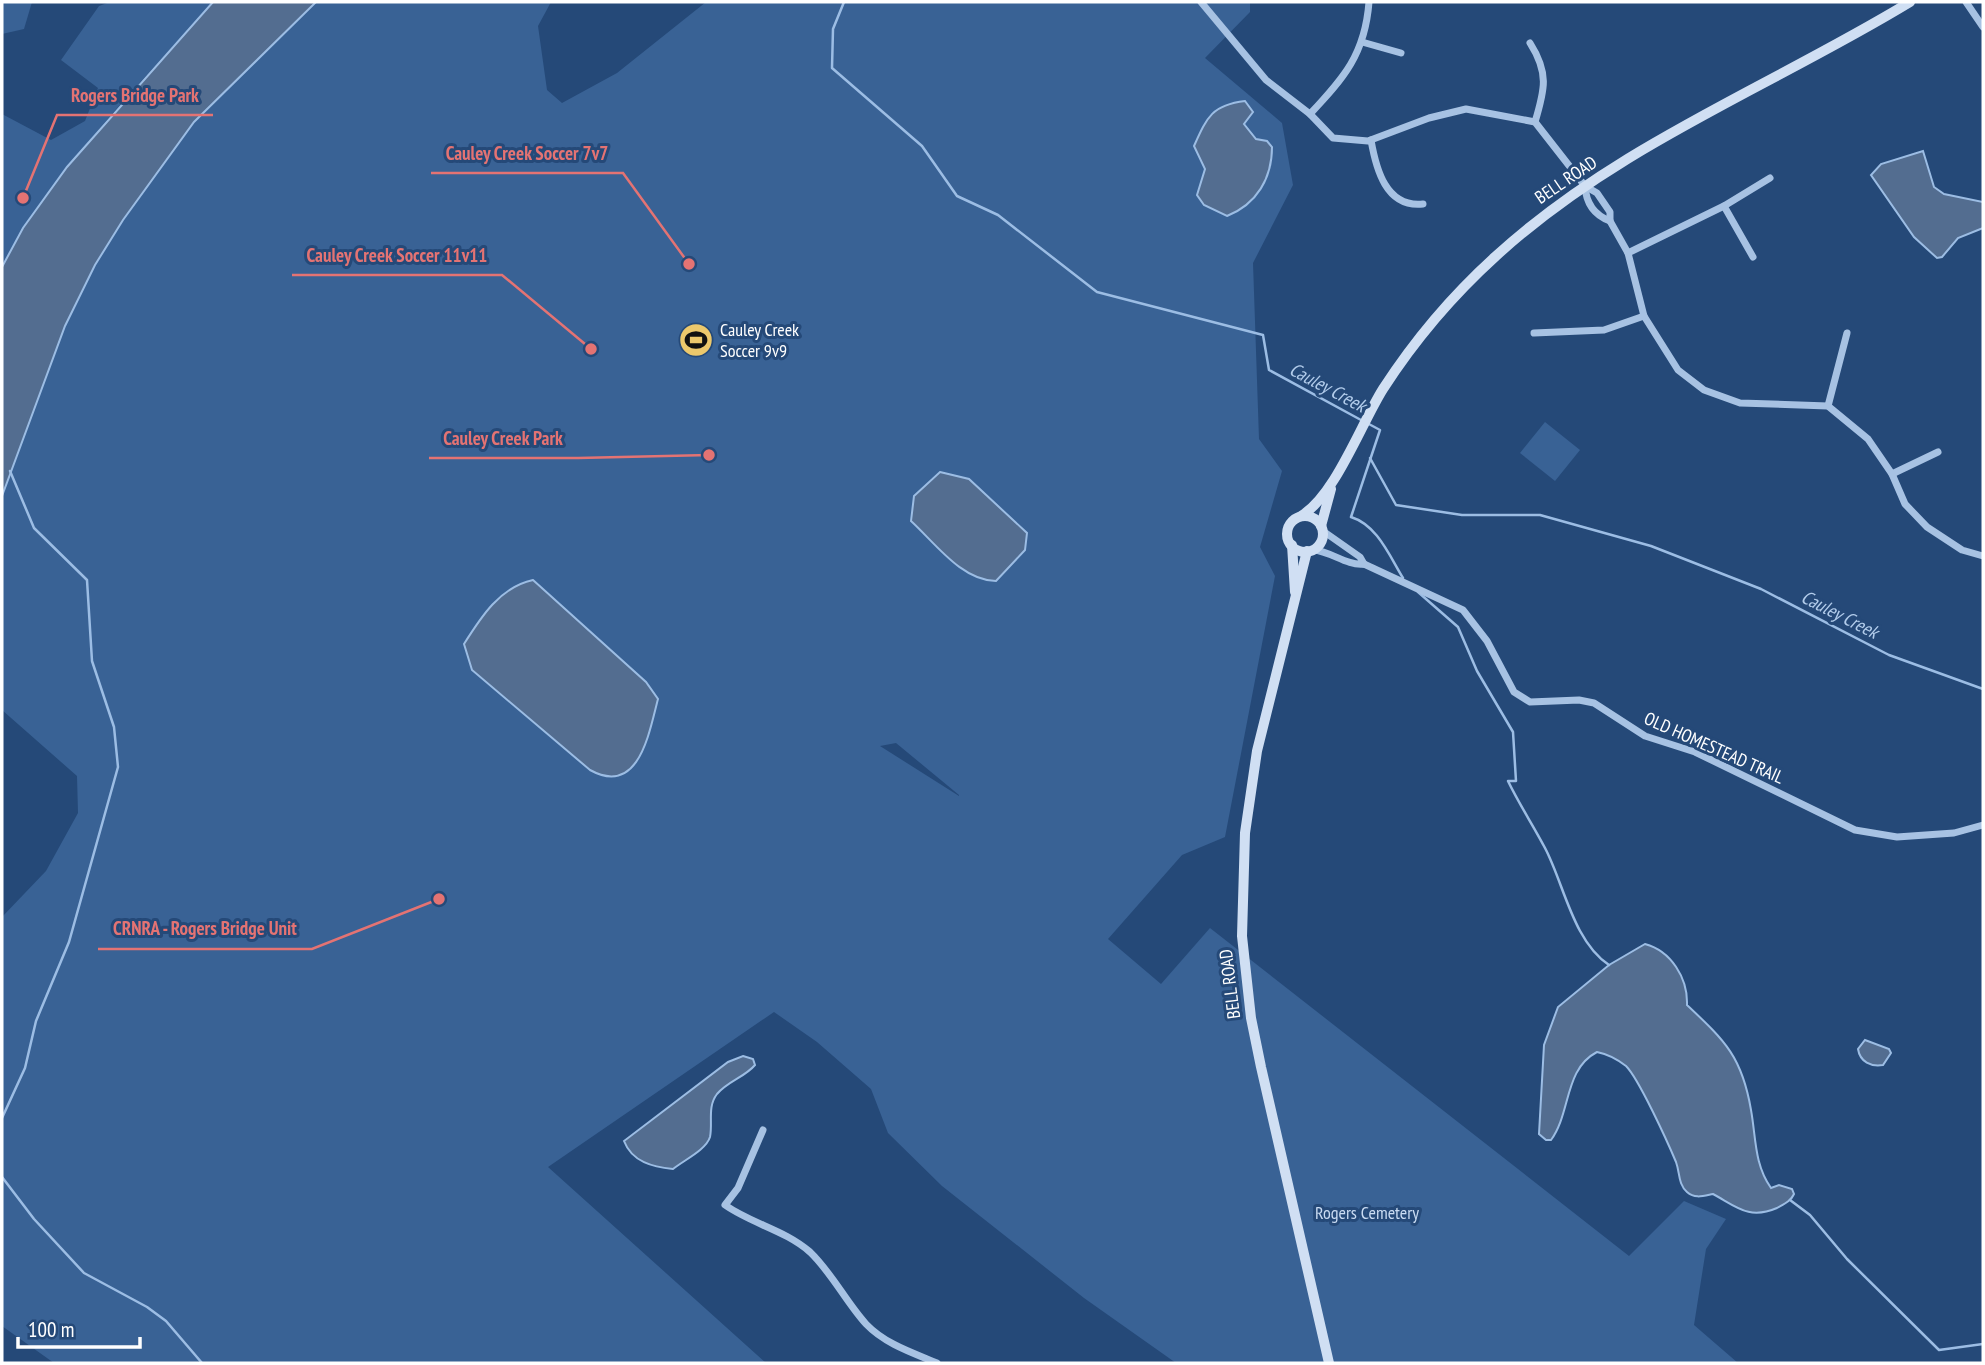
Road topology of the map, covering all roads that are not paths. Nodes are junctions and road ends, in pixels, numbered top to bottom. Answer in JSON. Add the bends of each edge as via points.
{"nodes":[{"id":1,"x":1200,"y":2,"type":"edge"},
{"id":2,"x":1369,"y":2,"type":"edge"},
{"id":3,"x":1910,"y":2,"type":"edge"},
{"id":4,"x":1966,"y":2,"type":"edge"},
{"id":5,"x":1983,"y":27,"type":"edge"},
{"id":6,"x":1362,"y":42,"type":"junction"},
{"id":7,"x":1530,"y":43,"type":"dead end"},
{"id":8,"x":1401,"y":53,"type":"dead end"},
{"id":9,"x":1310,"y":114,"type":"junction"},
{"id":10,"x":1535,"y":122,"type":"junction"},
{"id":11,"x":1371,"y":140,"type":"junction"},
{"id":12,"x":1770,"y":178,"type":"dead end"},
{"id":13,"x":1585,"y":186,"type":"junction"},
{"id":14,"x":1423,"y":204,"type":"dead end"},
{"id":15,"x":1724,"y":206,"type":"junction"},
{"id":16,"x":1610,"y":221,"type":"junction"},
{"id":17,"x":1628,"y":253,"type":"junction"},
{"id":18,"x":1753,"y":257,"type":"dead end"},
{"id":19,"x":1644,"y":316,"type":"junction"},
{"id":20,"x":1534,"y":333,"type":"dead end"},
{"id":21,"x":1847,"y":333,"type":"dead end"},
{"id":22,"x":1828,"y":405,"type":"junction"},
{"id":23,"x":1938,"y":452,"type":"dead end"},
{"id":24,"x":1892,"y":474,"type":"junction"},
{"id":25,"x":1331,"y":486,"type":"junction"},
{"id":26,"x":1301,"y":516,"type":"junction"},
{"id":27,"x":1322,"y":528,"type":"junction"},
{"id":28,"x":1292,"y":545,"type":"junction"},
{"id":29,"x":1310,"y":550,"type":"junction"},
{"id":30,"x":1983,"y":556,"type":"edge"},
{"id":31,"x":1364,"y":564,"type":"junction"},
{"id":32,"x":1296,"y":598,"type":"junction"},
{"id":33,"x":1983,"y":825,"type":"edge"},
{"id":34,"x":763,"y":1130,"type":"dead end"},
{"id":35,"x":937,"y":1363,"type":"edge"},
{"id":36,"x":1329,"y":1363,"type":"edge"}],
"edges":[{"from":1,"to":9,"type":"street","via":[[1266,80]]},
{"from":2,"to":6,"type":"street"},
{"from":3,"to":13,"type":"street","name":"BELL ROAD","via":[[1653,142]]},
{"from":4,"to":5,"type":"street"},
{"from":6,"to":8,"type":"street"},
{"from":6,"to":9,"type":"street","via":[[1345,78]]},
{"from":7,"to":10,"type":"street","via":[[1543,64],[1544,92]]},
{"from":9,"to":11,"type":"street","via":[[1333,138]]},
{"from":10,"to":11,"type":"street","via":[[1466,109]]},
{"from":10,"to":13,"type":"street"},
{"from":11,"to":14,"type":"street","via":[[1388,190],[1401,201]]},
{"from":12,"to":15,"type":"street"},
{"from":13,"to":16,"type":"street","via":[[1597,193],[1610,212]]},
{"from":13,"to":16,"type":"street","via":[[1586,199],[1598,216]]},
{"from":13,"to":25,"type":"street","name":"BELL ROAD","via":[[1494,257],[1453,300],[1384,388]]},
{"from":15,"to":17,"type":"street"},
{"from":15,"to":18,"type":"street"},
{"from":16,"to":17,"type":"street"},
{"from":17,"to":19,"type":"street"},
{"from":19,"to":20,"type":"street","via":[[1604,330]]},
{"from":19,"to":22,"type":"street","via":[[1678,370],[1704,390],[1740,403]]},
{"from":21,"to":22,"type":"street"},
{"from":22,"to":24,"type":"street","via":[[1868,439]]},
{"from":23,"to":24,"type":"street"},
{"from":24,"to":30,"type":"street","via":[[1905,504],[1927,527],[1962,550]]},
{"from":25,"to":26,"type":"street","name":"BELL ROAD","via":[[1312,510]]},
{"from":25,"to":27,"type":"street","name":"BELL ROAD"},
{"from":26,"to":27,"type":"street","via":[[1313,517]]},
{"from":26,"to":28,"type":"street","name":"BELL ROAD","via":[[1289,528]]},
{"from":27,"to":29,"type":"street","name":"BELL ROAD","via":[[1321,542]]},
{"from":27,"to":31,"type":"street"},
{"from":28,"to":29,"type":"street"},
{"from":28,"to":32,"type":"street","name":"BELL ROAD"},
{"from":29,"to":31,"type":"street"},
{"from":29,"to":32,"type":"street","name":"BELL ROAD"},
{"from":31,"to":33,"type":"street","name":"OLD HOMESTEAD TRAIL","via":[[1463,610],[1487,641],[1514,692],[1530,702],[1594,703],[1645,736],[1695,752],[1855,830],[1898,837],[1954,833]]},
{"from":32,"to":36,"type":"street","name":"BELL ROAD","via":[[1248,802],[1242,936],[1251,1018]]},
{"from":34,"to":35,"type":"street","via":[[738,1188],[725,1205],[749,1221],[795,1240],[827,1272],[867,1326],[901,1348]]}]}
